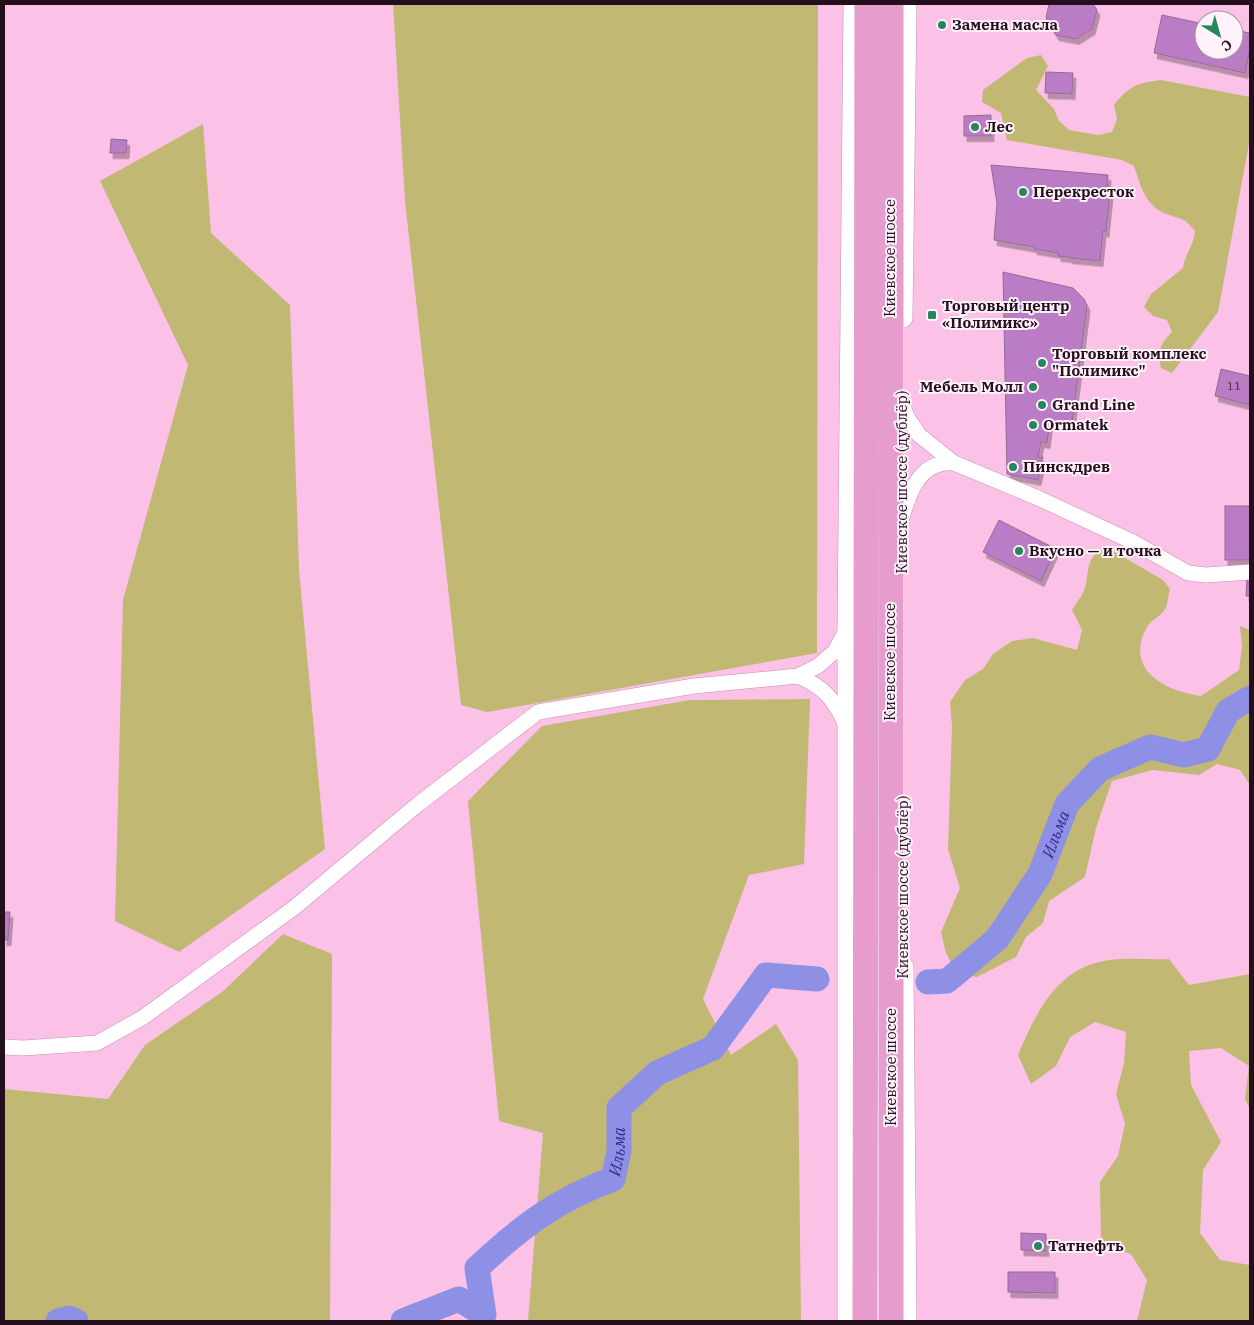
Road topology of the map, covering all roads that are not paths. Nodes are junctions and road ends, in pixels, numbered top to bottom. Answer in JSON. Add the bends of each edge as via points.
{"nodes":[{"id":1,"x":854,"y":4,"type":"edge"},
{"id":2,"x":867,"y":4,"type":"edge"},
{"id":3,"x":891,"y":4,"type":"edge"},
{"id":4,"x":907,"y":4,"type":"edge"},
{"id":5,"x":902,"y":402,"type":"junction"},
{"id":6,"x":954,"y":463,"type":"junction"},
{"id":7,"x":895,"y":518,"type":"junction"},
{"id":8,"x":1250,"y":572,"type":"edge"},
{"id":9,"x":848,"y":627,"type":"junction"},
{"id":10,"x":798,"y":676,"type":"junction"},
{"id":11,"x":848,"y":728,"type":"junction"},
{"id":12,"x":4,"y":1046,"type":"edge"},
{"id":13,"x":848,"y":1321,"type":"edge"},
{"id":14,"x":865,"y":1321,"type":"edge"},
{"id":15,"x":891,"y":1321,"type":"edge"},
{"id":16,"x":906,"y":1321,"type":"edge"}],
"edges":[{"from":1,"to":9,"type":"main road"},
{"from":2,"to":14,"type":"highway","name":"Киевское шоссе"},
{"from":3,"to":7,"type":"highway","name":"Киевское шоссе"},
{"from":4,"to":5,"type":"street","name":"Киевское шоссе (дублёр)"},
{"from":5,"to":6,"type":"street","via":[[919,435]]},
{"from":5,"to":7,"type":"street","name":"Киевское шоссе (дублёр)"},
{"from":6,"to":7,"type":"street","via":[[943,462],[924,471]]},
{"from":6,"to":8,"type":"street","via":[[1133,542],[1188,573]]},
{"from":7,"to":15,"type":"highway","name":"Киевское шоссе"},
{"from":7,"to":16,"type":"main road","name":"Киевское шоссе (дублёр)","via":[[901,626]]},
{"from":9,"to":10,"type":"street","via":[[835,651],[818,666]]},
{"from":9,"to":11,"type":"main road"},
{"from":10,"to":11,"type":"street","via":[[818,685],[837,706]]},
{"from":10,"to":12,"type":"street","via":[[694,686],[538,712],[417,805],[295,907],[142,1018],[98,1042],[23,1048]]},
{"from":11,"to":13,"type":"main road"}]}
